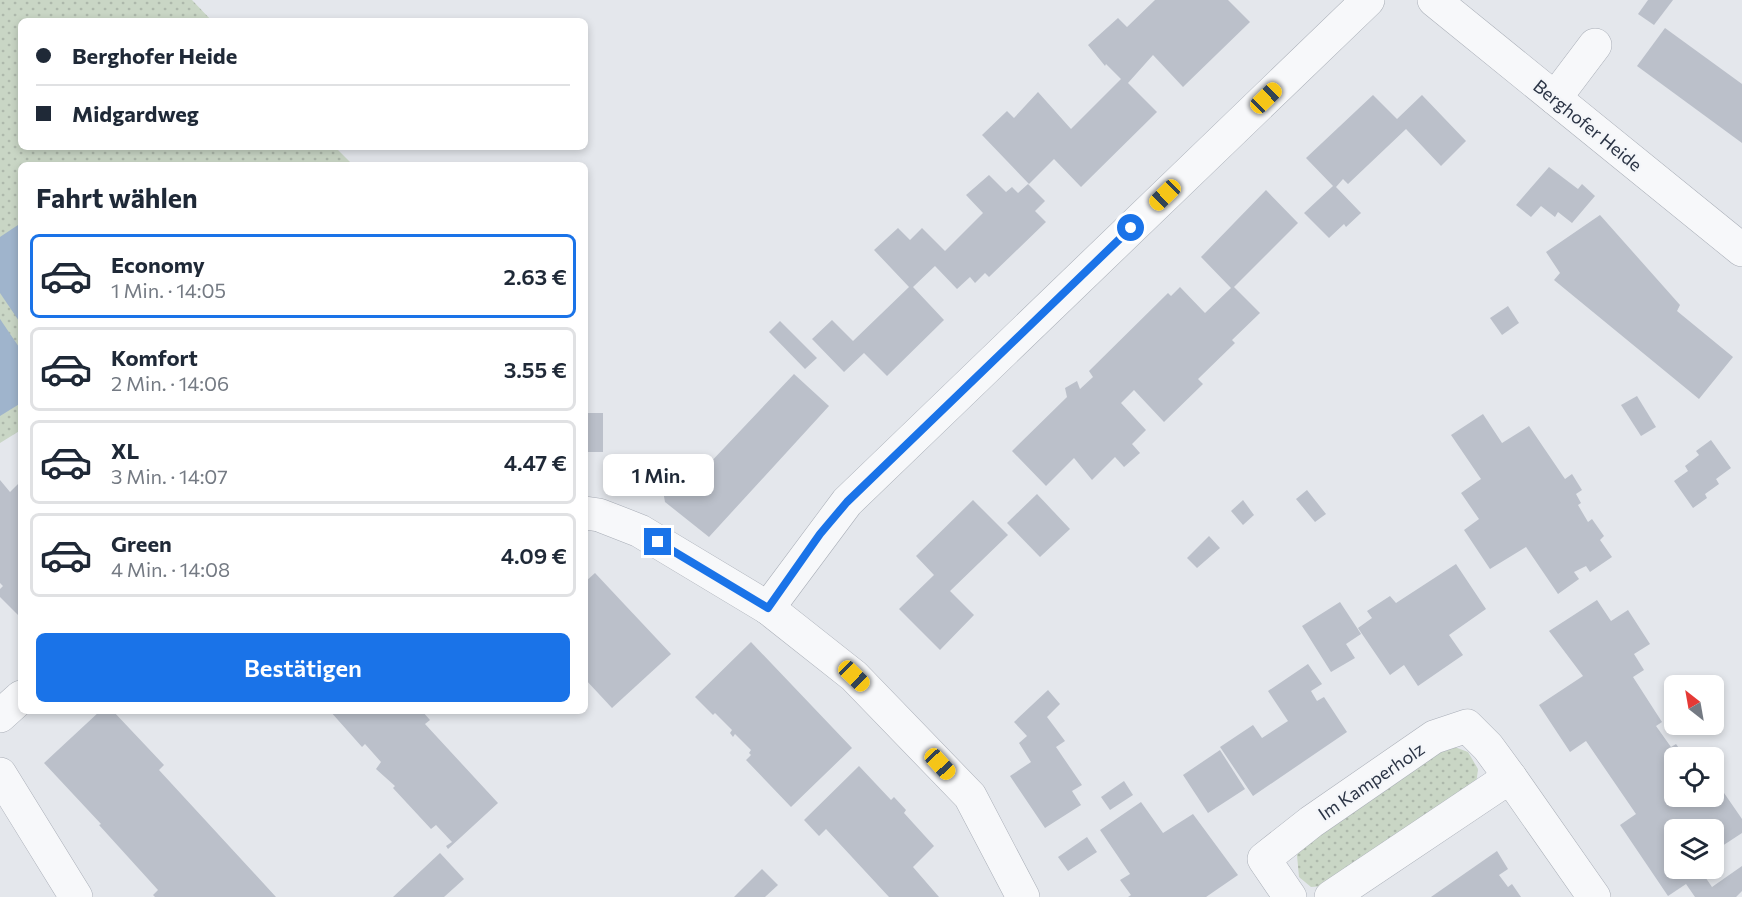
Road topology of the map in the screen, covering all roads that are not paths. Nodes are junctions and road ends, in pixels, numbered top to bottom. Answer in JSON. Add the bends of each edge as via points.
{"nodes":[{"id":1,"x":1368,"y":0,"type":"edge"},
{"id":2,"x":1434,"y":0,"type":"edge"},
{"id":3,"x":1595,"y":45,"type":"dead end"},
{"id":4,"x":1555,"y":98,"type":"junction"},
{"id":5,"x":1742,"y":250,"type":"edge"},
{"id":6,"x":588,"y":513,"type":"edge"},
{"id":7,"x":768,"y":608,"type":"junction"},
{"id":8,"x":18,"y":700,"type":"edge"},
{"id":9,"x":0,"y":716,"type":"edge"},
{"id":10,"x":0,"y":774,"type":"edge"},
{"id":11,"x":1510,"y":777,"type":"junction"},
{"id":12,"x":76,"y":897,"type":"edge"},
{"id":13,"x":1023,"y":897,"type":"edge"},
{"id":14,"x":1290,"y":897,"type":"edge"},
{"id":15,"x":1331,"y":897,"type":"edge"},
{"id":16,"x":1594,"y":897,"type":"edge"}],
"edges":[{"from":1,"to":7,"type":"street","via":[[847,502]]},
{"from":2,"to":4,"type":"street","name":"Berghofer Heide"},
{"from":3,"to":4,"type":"street"},
{"from":4,"to":5,"type":"street","name":"Berghofer Heide"},
{"from":6,"to":7,"type":"street","via":[[640,531]]},
{"from":7,"to":13,"type":"street","via":[[854,676],[970,796]]},
{"from":8,"to":9,"type":"street"},
{"from":10,"to":12,"type":"street"},
{"from":11,"to":14,"type":"street","name":"Im Kamperholz","via":[[1467,726],[1434,737],[1264,859]]},
{"from":11,"to":15,"type":"street"},
{"from":11,"to":16,"type":"street","name":"Im Kamperholz"}]}
